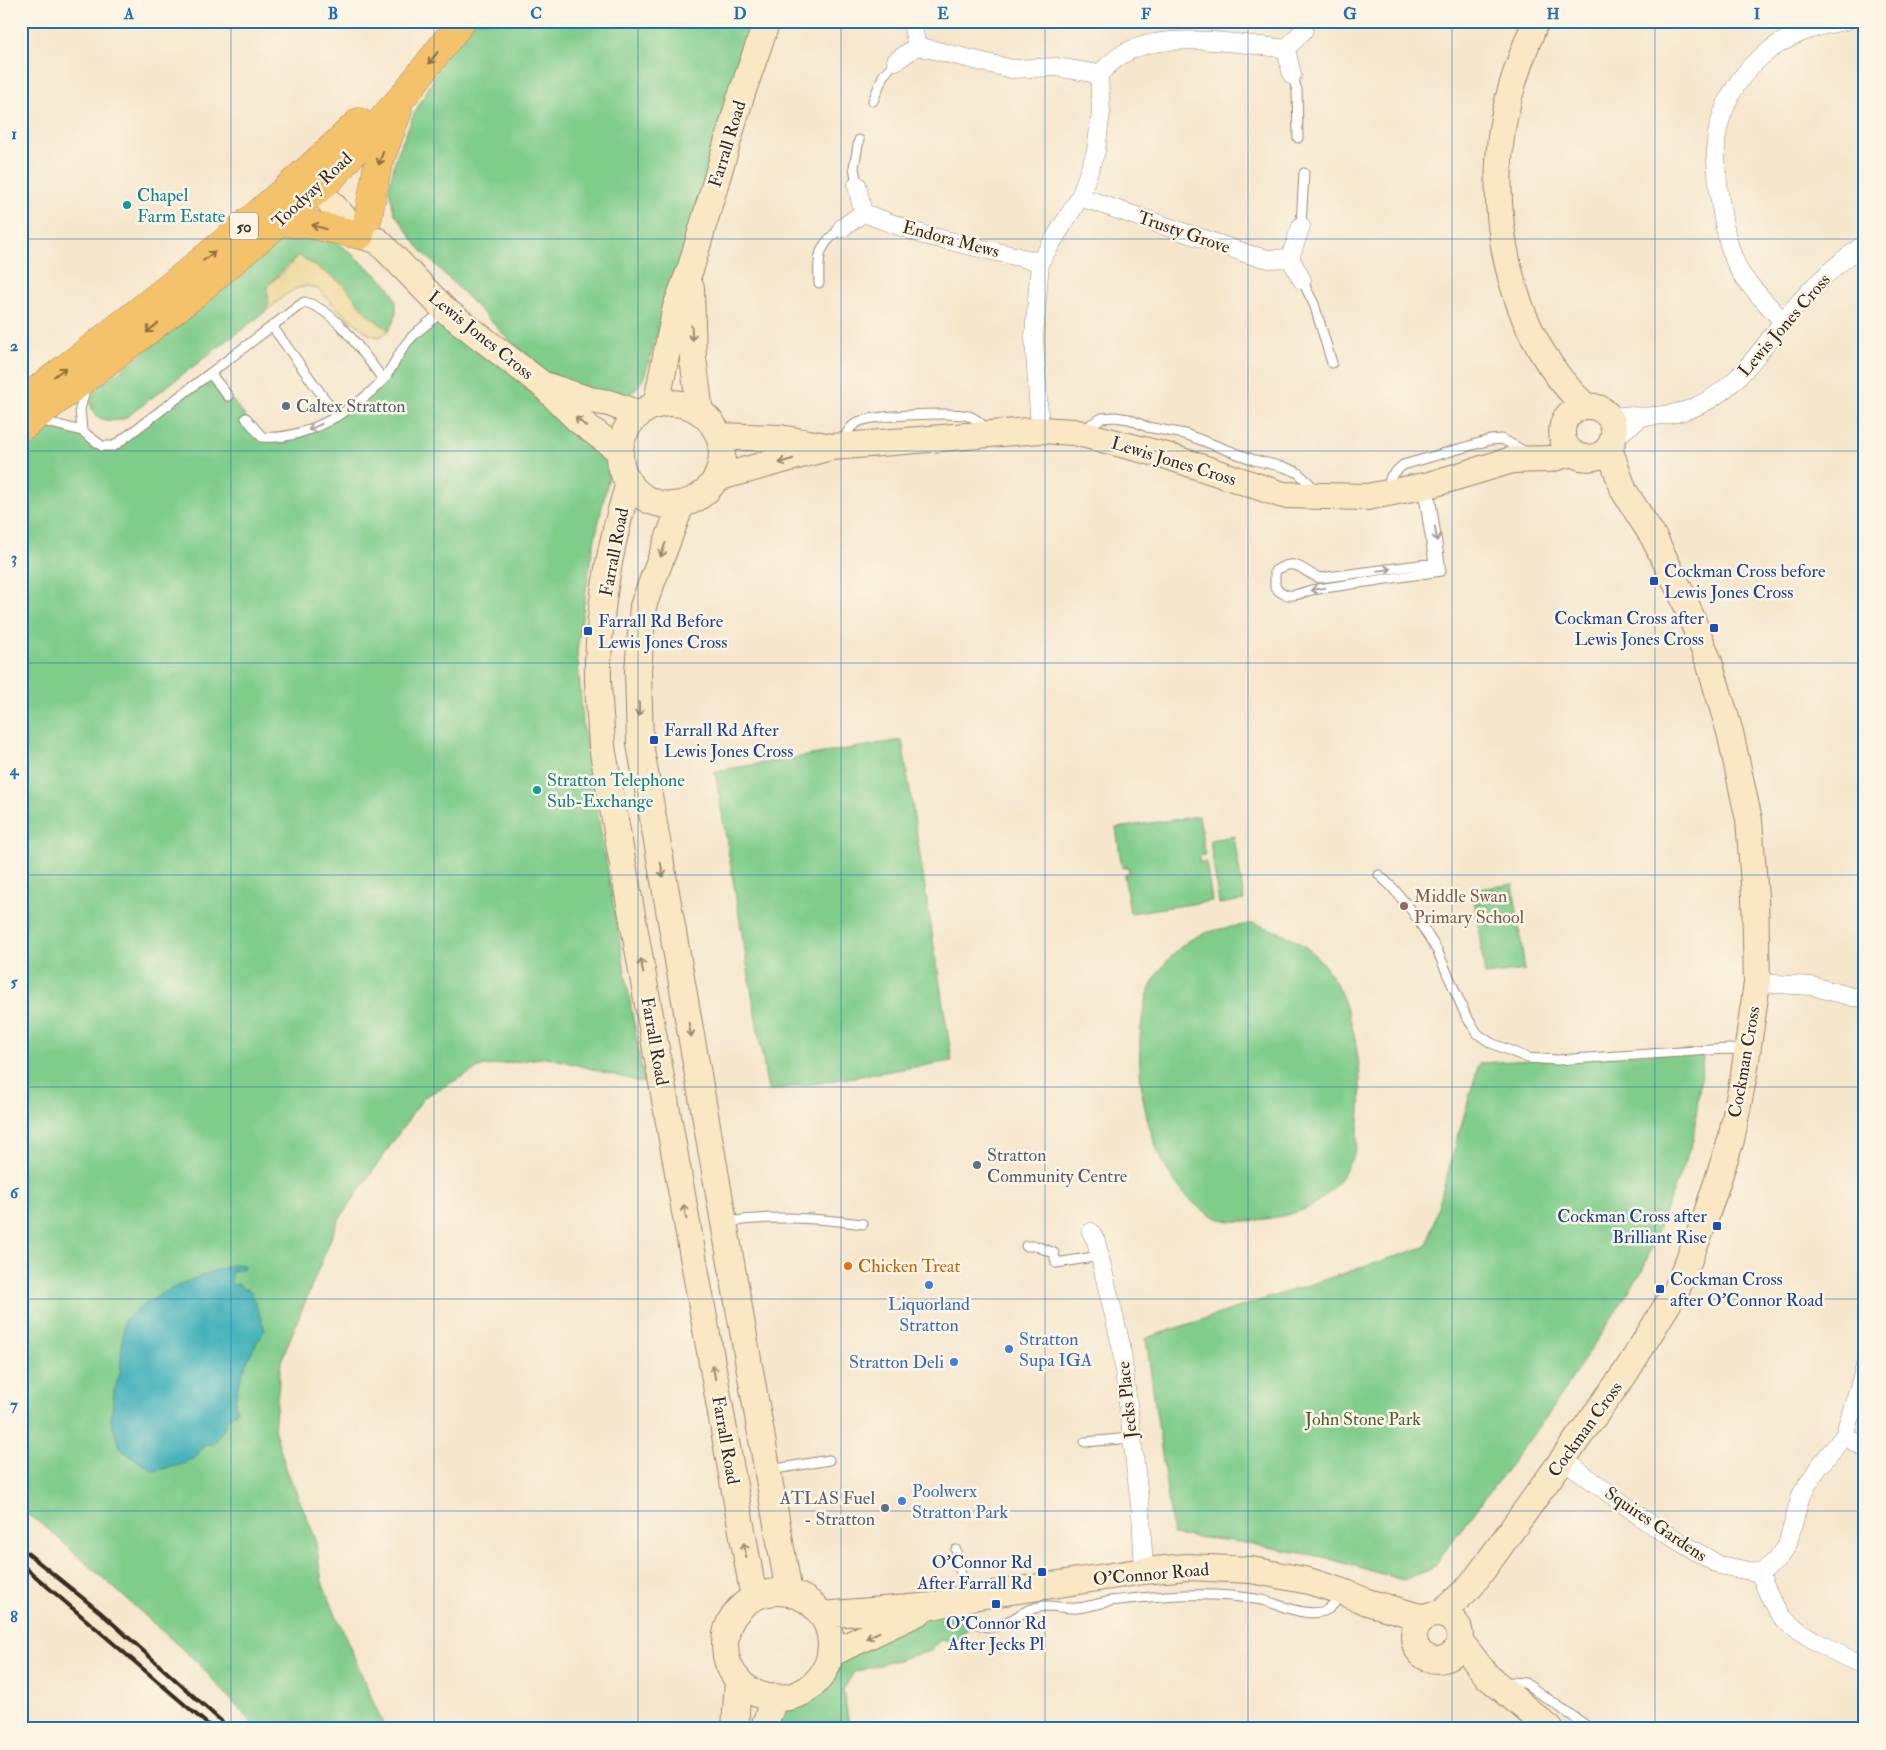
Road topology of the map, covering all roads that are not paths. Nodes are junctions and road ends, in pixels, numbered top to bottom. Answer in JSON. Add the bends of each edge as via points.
{"nodes":[{"id":1,"x":438,"y":21,"type":"edge"},
{"id":2,"x":462,"y":21,"type":"edge"},
{"id":3,"x":767,"y":21,"type":"edge"},
{"id":4,"x":1536,"y":21,"type":"edge"},
{"id":5,"x":1845,"y":21,"type":"edge"},
{"id":6,"x":912,"y":23,"type":"edge"},
{"id":7,"x":1307,"y":26,"type":"edge"},
{"id":8,"x":917,"y":46,"type":"junction"},
{"id":9,"x":1286,"y":49,"type":"junction"},
{"id":10,"x":896,"y":61,"type":"joint"},
{"id":11,"x":1099,"y":74,"type":"junction"},
{"id":12,"x":1292,"y":75,"type":"joint"},
{"id":13,"x":404,"y":95,"type":"junction"},
{"id":14,"x":873,"y":101,"type":"dead end"},
{"id":15,"x":1298,"y":138,"type":"dead end"},
{"id":16,"x":859,"y":140,"type":"dead end"},
{"id":17,"x":1304,"y":173,"type":"dead end"},
{"id":18,"x":317,"y":176,"type":"junction"},
{"id":19,"x":858,"y":185,"type":"joint"},
{"id":20,"x":1080,"y":197,"type":"junction"},
{"id":21,"x":863,"y":213,"type":"junction"},
{"id":22,"x":278,"y":222,"type":"junction"},
{"id":23,"x":1301,"y":226,"type":"joint"},
{"id":24,"x":842,"y":228,"type":"joint"},
{"id":25,"x":368,"y":231,"type":"junction"},
{"id":26,"x":1865,"y":244,"type":"edge"},
{"id":27,"x":1290,"y":258,"type":"junction"},
{"id":28,"x":1040,"y":262,"type":"junction"},
{"id":29,"x":691,"y":267,"type":"junction"},
{"id":30,"x":1302,"y":280,"type":"joint"},
{"id":31,"x":819,"y":283,"type":"dead end"},
{"id":32,"x":446,"y":310,"type":"junction"},
{"id":33,"x":1783,"y":322,"type":"junction"},
{"id":34,"x":272,"y":326,"type":"junction"},
{"id":35,"x":1332,"y":364,"type":"dead end"},
{"id":36,"x":96,"y":371,"type":"junction"},
{"id":37,"x":210,"y":373,"type":"junction"},
{"id":38,"x":1555,"y":374,"type":"junction"},
{"id":39,"x":383,"y":379,"type":"junction"},
{"id":40,"x":543,"y":385,"type":"junction"},
{"id":41,"x":228,"y":396,"type":"dead end"},
{"id":42,"x":648,"y":410,"type":"junction"},
{"id":43,"x":700,"y":412,"type":"junction"},
{"id":44,"x":25,"y":416,"type":"edge"},
{"id":45,"x":337,"y":416,"type":"junction"},
{"id":46,"x":246,"y":418,"type":"dead end"},
{"id":47,"x":1562,"y":425,"type":"junction"},
{"id":48,"x":1040,"y":430,"type":"junction"},
{"id":49,"x":82,"y":431,"type":"junction"},
{"id":50,"x":719,"y":436,"type":"junction"},
{"id":51,"x":1596,"y":436,"type":"junction"},
{"id":52,"x":838,"y":447,"type":"junction"},
{"id":53,"x":620,"y":451,"type":"junction"},
{"id":54,"x":1517,"y":455,"type":"junction"},
{"id":55,"x":717,"y":478,"type":"junction"},
{"id":56,"x":629,"y":483,"type":"junction"},
{"id":57,"x":1426,"y":486,"type":"junction"},
{"id":58,"x":1386,"y":494,"type":"junction"},
{"id":59,"x":681,"y":505,"type":"junction"},
{"id":60,"x":1379,"y":875,"type":"dead end"},
{"id":61,"x":1757,"y":984,"type":"junction"},
{"id":62,"x":1865,"y":997,"type":"edge"},
{"id":63,"x":1747,"y":1050,"type":"junction"},
{"id":64,"x":724,"y":1222,"type":"junction"},
{"id":65,"x":863,"y":1224,"type":"dead end"},
{"id":66,"x":1091,"y":1232,"type":"dead end"},
{"id":67,"x":1026,"y":1246,"type":"dead end"},
{"id":68,"x":1100,"y":1256,"type":"junction"},
{"id":69,"x":1865,"y":1367,"type":"edge"},
{"id":70,"x":1844,"y":1436,"type":"junction"},
{"id":71,"x":1131,"y":1438,"type":"junction"},
{"id":72,"x":1086,"y":1442,"type":"dead end"},
{"id":73,"x":1865,"y":1448,"type":"edge"},
{"id":74,"x":1563,"y":1459,"type":"junction"},
{"id":75,"x":829,"y":1460,"type":"dead end"},
{"id":76,"x":768,"y":1471,"type":"junction"},
{"id":77,"x":956,"y":1550,"type":"dead end"},
{"id":78,"x":1144,"y":1571,"type":"junction"},
{"id":79,"x":1760,"y":1573,"type":"junction"},
{"id":80,"x":789,"y":1593,"type":"junction"},
{"id":81,"x":1356,"y":1597,"type":"junction"},
{"id":82,"x":754,"y":1598,"type":"junction"},
{"id":83,"x":966,"y":1598,"type":"junction"},
{"id":84,"x":933,"y":1606,"type":"junction"},
{"id":85,"x":821,"y":1614,"type":"junction"},
{"id":86,"x":1441,"y":1633,"type":"junction"},
{"id":87,"x":830,"y":1654,"type":"junction"},
{"id":88,"x":1865,"y":1665,"type":"edge"},
{"id":89,"x":738,"y":1679,"type":"junction"},
{"id":90,"x":1492,"y":1681,"type":"junction"},
{"id":91,"x":775,"y":1697,"type":"junction"},
{"id":92,"x":735,"y":1729,"type":"edge"},
{"id":93,"x":763,"y":1729,"type":"edge"},
{"id":94,"x":1550,"y":1729,"type":"edge"},
{"id":95,"x":1591,"y":1729,"type":"edge"}],
"edges":[{"from":1,"to":18,"type":"main road","name":"Toodyay Road","number":"50"},
{"from":2,"to":13,"type":"main road","name":"Toodyay Road","number":"50","one_way":true},
{"from":3,"to":29,"type":"main road","name":"Farrall Road","via":[[740,99]]},
{"from":4,"to":38,"type":"main road","name":"Cockman Cross","via":[[1522,54],[1502,129],[1500,203],[1515,293],[1525,321]]},
{"from":5,"to":33,"type":"street","via":[[1788,37],[1756,61],[1734,90],[1718,126],[1716,166],[1722,218],[1739,270]]},
{"from":6,"to":8,"type":"street"},
{"from":7,"to":9,"type":"street"},
{"from":8,"to":10,"type":"street"},
{"from":8,"to":11,"type":"street","via":[[1012,69],[1056,67]]},
{"from":9,"to":11,"type":"street","via":[[1233,41],[1166,42],[1134,48],[1116,57]]},
{"from":9,"to":12,"type":"street"},
{"from":10,"to":14,"type":"lane","via":[[883,76]]},
{"from":11,"to":20,"type":"street","via":[[1101,112],[1096,151]]},
{"from":12,"to":15,"type":"lane","via":[[1297,90]]},
{"from":13,"to":18,"type":"main road","name":"Toodyay Road","number":"50"},
{"from":13,"to":25,"type":"main road","one_way":true,"via":[[377,170]]},
{"from":16,"to":19,"type":"lane","via":[[854,167]]},
{"from":17,"to":23,"type":"lane"},
{"from":18,"to":22,"type":"main road","name":"Toodyay Road","number":"50"},
{"from":18,"to":25,"type":"main road","name":"Lewis Jones Cross"},
{"from":44,"to":18,"type":"main road","name":"Toodyay Road","number":"50","one_way":true,"via":[[171,286]]},
{"from":19,"to":21,"type":"street"},
{"from":20,"to":27,"type":"street","name":"Trusty Grove","via":[[1251,255],[1269,259]]},
{"from":20,"to":28,"type":"street"},
{"from":21,"to":24,"type":"street"},
{"from":21,"to":28,"type":"street","name":"Endora Mews","via":[[924,235]]},
{"from":25,"to":22,"type":"main road","one_way":true,"via":[[337,232],[308,224]]},
{"from":22,"to":36,"type":"main road","name":"Toodyay Road","number":"50","one_way":true,"via":[[190,298]]},
{"from":23,"to":27,"type":"street"},
{"from":24,"to":31,"type":"lane","via":[[822,246],[818,260]]},
{"from":25,"to":32,"type":"main road","name":"Lewis Jones Cross"},
{"from":26,"to":33,"type":"street","name":"Lewis Jones Cross","via":[[1840,260]]},
{"from":27,"to":30,"type":"street"},
{"from":28,"to":48,"type":"street","via":[[1034,337]]},
{"from":29,"to":42,"type":"main road","name":"Farrall Road","via":[[676,307]]},
{"from":29,"to":43,"type":"main road","name":"Farrall Road","one_way":true,"via":[[690,316]]},
{"from":30,"to":35,"type":"lane","via":[[1314,304]]},
{"from":32,"to":39,"type":"lane","via":[[410,338]]},
{"from":32,"to":40,"type":"main road","name":"Lewis Jones Cross"},
{"from":33,"to":51,"type":"street","name":"Lewis Jones Cross","via":[[1750,366],[1730,386],[1707,401],[1686,410],[1642,417]]},
{"from":34,"to":37,"type":"lane"},
{"from":34,"to":39,"type":"lane","via":[[304,302],[315,305],[333,318]]},
{"from":34,"to":45,"type":"lane"},
{"from":36,"to":44,"type":"main road","name":"Toodyay Road","number":"50"},
{"from":36,"to":49,"type":"lane","via":[[84,391],[80,409]]},
{"from":37,"to":41,"type":"lane"},
{"from":37,"to":49,"type":"lane","via":[[114,446],[102,446]]},
{"from":38,"to":47,"type":"main road","name":"Cockman Cross"},
{"from":38,"to":51,"type":"main road","name":"Cockman Cross"},
{"from":39,"to":45,"type":"lane"},
{"from":40,"to":42,"type":"main road","name":"Lewis Jones Cross","via":[[590,400]]},
{"from":53,"to":40,"type":"main road","name":"Lewis Jones Cross","one_way":true,"via":[[578,420]]},
{"from":42,"to":43,"type":"main road","via":[[671,403],[687,405]]},
{"from":42,"to":53,"type":"main road","name":"Farrall Road","via":[[626,431]]},
{"from":43,"to":50,"type":"main road","via":[[712,423]]},
{"from":44,"to":49,"type":"lane"},
{"from":45,"to":46,"type":"lane","one_way":true,"via":[[310,430],[278,439],[262,437]]},
{"from":47,"to":51,"type":"main road","name":"Cockman Cross","via":[[1564,442]]},
{"from":47,"to":54,"type":"main road","name":"Lewis Jones Cross"},
{"from":48,"to":52,"type":"main road","name":"Lewis Jones Cross"},
{"from":48,"to":58,"type":"main road","name":"Lewis Jones Cross","via":[[1084,435],[1167,456],[1283,495],[1367,497]]},
{"from":50,"to":52,"type":"main road","name":"Lewis Jones Cross","via":[[780,438]]},
{"from":50,"to":55,"type":"main road","via":[[722,464]]},
{"from":51,"to":54,"type":"main road","name":"Lewis Jones Cross","via":[[1550,459]]},
{"from":51,"to":61,"type":"main road","name":"Cockman Cross","via":[[1606,476],[1624,491],[1654,538],[1684,599],[1730,732],[1748,820],[1755,897]]},
{"from":52,"to":55,"type":"main road","name":"Lewis Jones Cross","one_way":true},
{"from":53,"to":56,"type":"main road","name":"Farrall Road","via":[[623,473]]},
{"from":54,"to":57,"type":"main road","name":"Lewis Jones Cross"},
{"from":54,"to":58,"type":"lane","via":[[1502,439],[1490,440],[1403,465],[1392,476]]},
{"from":55,"to":59,"type":"main road","via":[[695,500]]},
{"from":56,"to":59,"type":"main road","name":"Farrall Road","via":[[643,497],[661,504]]},
{"from":82,"to":56,"type":"main road","name":"Farrall Road","one_way":true,"via":[[602,747],[598,664],[604,593],[619,513]]},
{"from":57,"to":57,"type":"lane","one_way":true,"via":[[1442,572],[1316,589],[1290,596],[1281,594],[1274,587],[1275,571],[1285,565],[1294,564],[1320,578],[1434,563]]},
{"from":57,"to":58,"type":"main road","name":"Lewis Jones Cross"},
{"from":59,"to":64,"type":"main road","name":"Farrall Road","one_way":true,"via":[[644,606],[638,670],[640,744]]},
{"from":60,"to":63,"type":"lane","via":[[1412,912],[1437,950],[1466,1016],[1478,1034],[1497,1046],[1528,1058],[1557,1060]]},
{"from":61,"to":62,"type":"street","via":[[1812,986]]},
{"from":61,"to":63,"type":"main road","name":"Cockman Cross"},
{"from":63,"to":74,"type":"main road","name":"Cockman Cross","via":[[1730,1140],[1677,1289],[1626,1372]]},
{"from":64,"to":65,"type":"lane","via":[[788,1218]]},
{"from":64,"to":76,"type":"main road","name":"Farrall Road"},
{"from":66,"to":68,"type":"street","name":"Jecks Place"},
{"from":67,"to":68,"type":"lane","via":[[1047,1249],[1054,1253],[1056,1263]]},
{"from":68,"to":71,"type":"street","name":"Jecks Place","via":[[1122,1345]]},
{"from":69,"to":70,"type":"street"},
{"from":70,"to":73,"type":"street"},
{"from":70,"to":79,"type":"street","via":[[1801,1495],[1787,1546],[1777,1560]]},
{"from":71,"to":72,"type":"lane"},
{"from":71,"to":78,"type":"street","name":"Jecks Place","via":[[1141,1514]]},
{"from":74,"to":79,"type":"street","name":"Squires Gardens","via":[[1653,1526],[1719,1566]]},
{"from":74,"to":86,"type":"main road","name":"Cockman Cross"},
{"from":75,"to":76,"type":"lane"},
{"from":76,"to":80,"type":"main road","name":"Farrall Road"},
{"from":77,"to":83,"type":"lane"},
{"from":78,"to":81,"type":"main road","name":"O'Connor Road","via":[[1187,1567],[1251,1570],[1309,1581]]},
{"from":78,"to":83,"type":"main road","name":"O'Connor Road"},
{"from":79,"to":88,"type":"street","via":[[1779,1614],[1848,1660]]},
{"from":80,"to":82,"type":"main road","via":[[772,1592]]},
{"from":80,"to":85,"type":"main road","via":[[806,1600]]},
{"from":81,"to":83,"type":"lane","via":[[1326,1610],[1300,1612],[1264,1601],[1190,1594],[1079,1608],[1047,1606],[1002,1626],[985,1627],[963,1616]]},
{"from":81,"to":86,"type":"main road","name":"O'Connor Road","via":[[1393,1626]]},
{"from":82,"to":89,"type":"main road","via":[[740,1608],[726,1633],[725,1651],[729,1666]]},
{"from":83,"to":84,"type":"main road","name":"O'Connor Road"},
{"from":84,"to":85,"type":"main road","name":"O'Connor Road"},
{"from":84,"to":87,"type":"main road","name":"O'Connor Road","one_way":true},
{"from":85,"to":87,"type":"main road","via":[[828,1628]]},
{"from":86,"to":90,"type":"main road","name":"O'Connor Road"},
{"from":87,"to":91,"type":"main road","via":[[816,1681],[791,1696]]},
{"from":89,"to":91,"type":"main road","via":[[755,1692]]},
{"from":89,"to":92,"type":"main road"},
{"from":90,"to":94,"type":"main road","name":"O'Connor Road"},
{"from":90,"to":95,"type":"lane","via":[[1525,1683]]},
{"from":91,"to":93,"type":"main road"}]}
